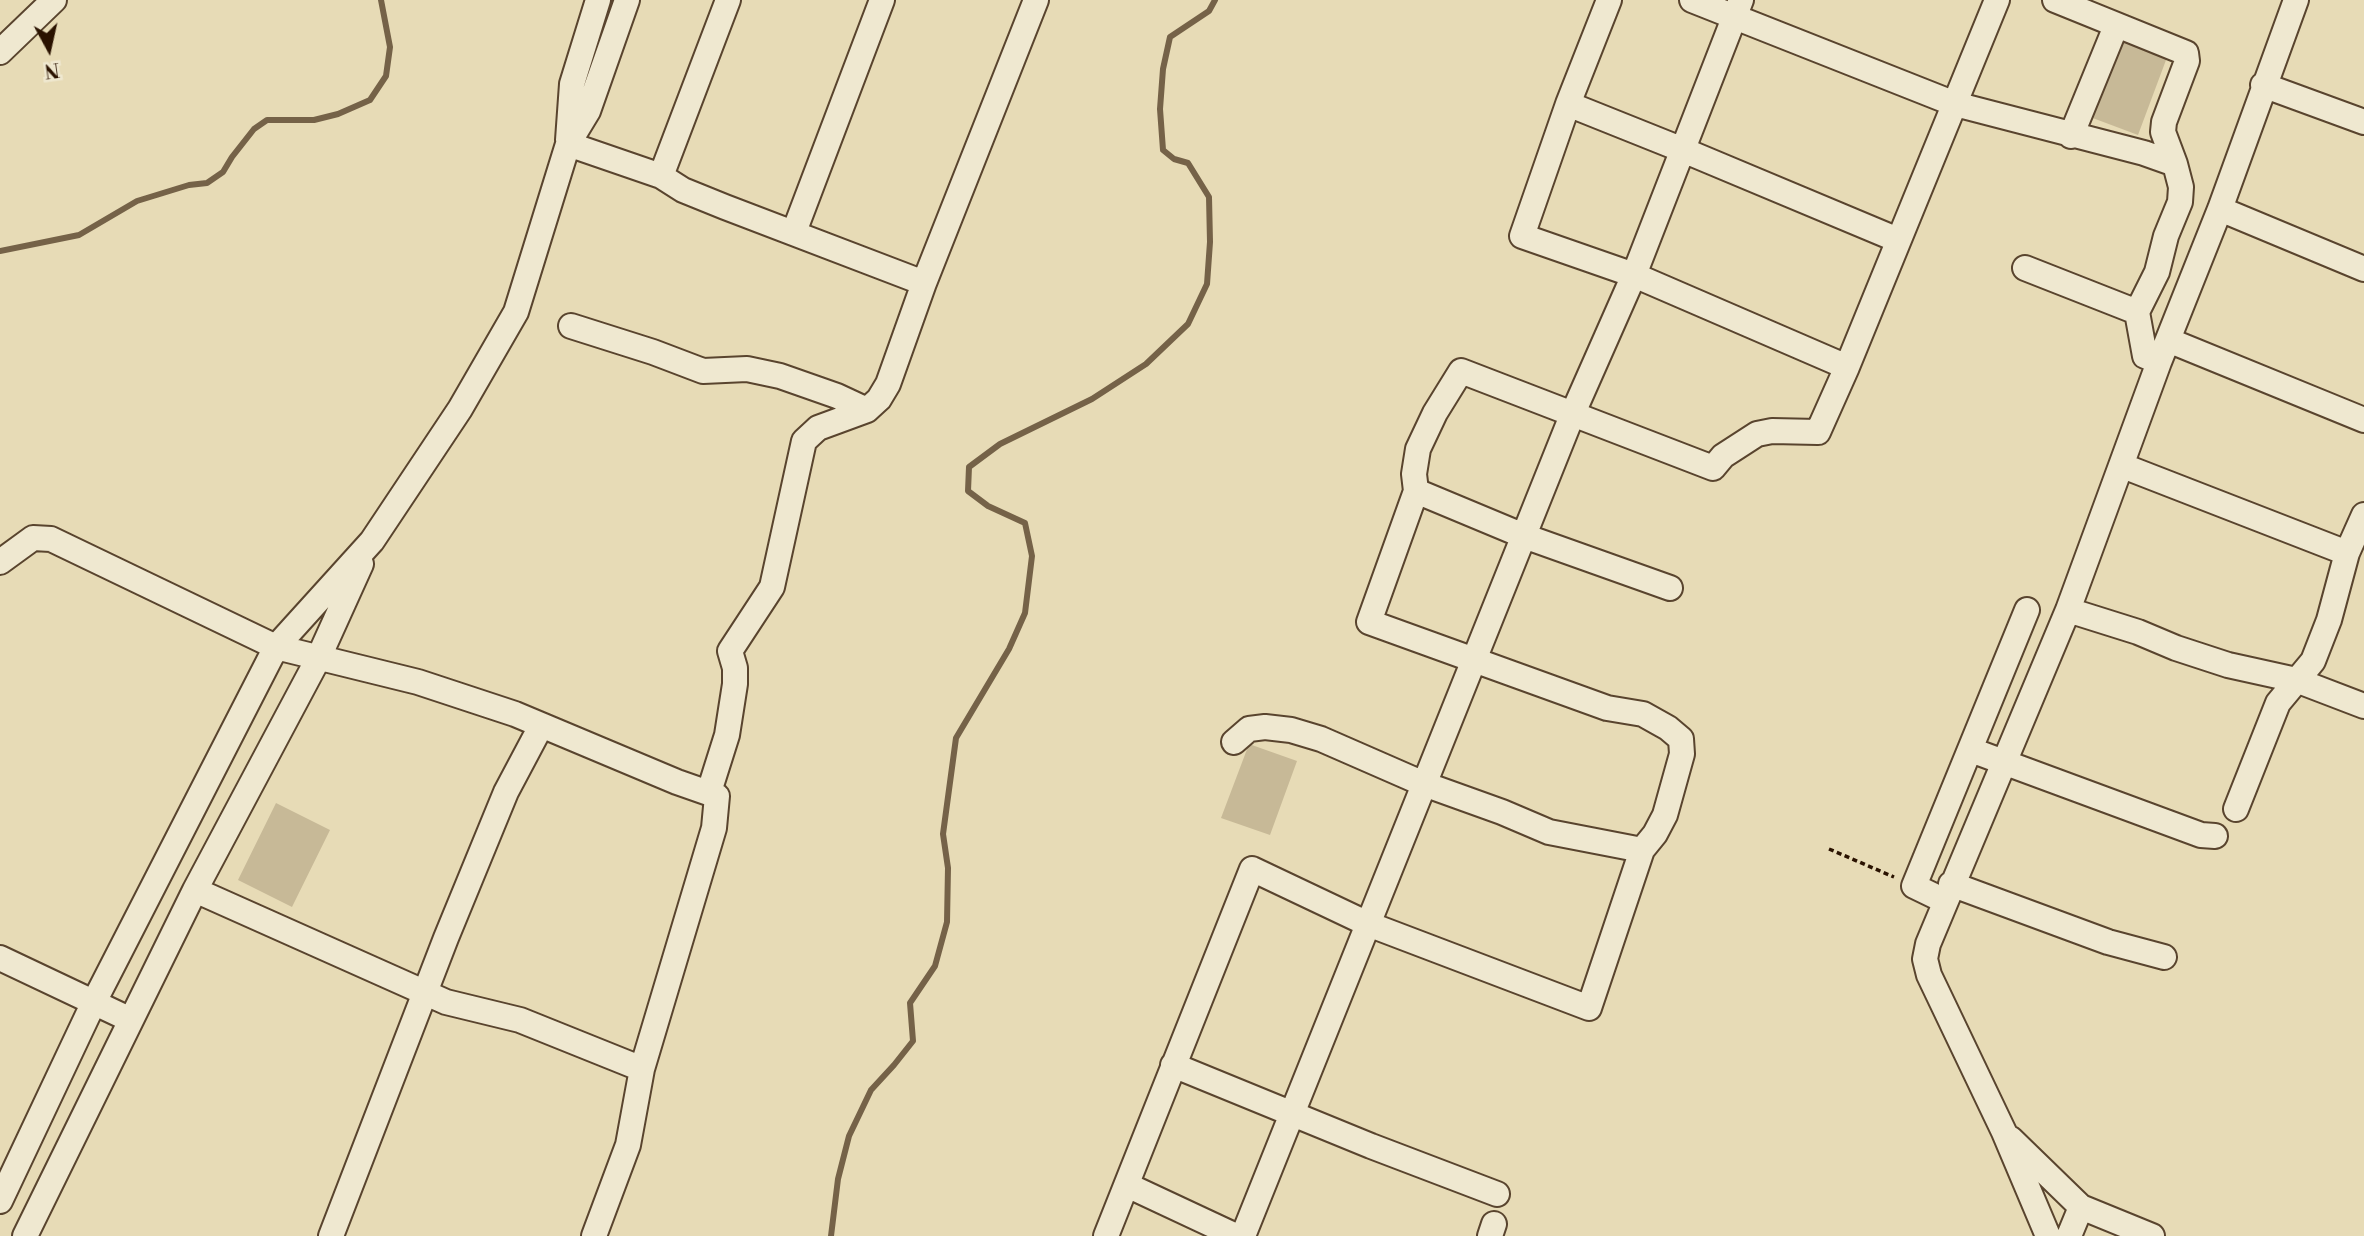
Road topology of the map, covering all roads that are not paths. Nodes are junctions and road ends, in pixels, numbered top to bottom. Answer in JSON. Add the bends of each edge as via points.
{"nodes":[{"id":1,"x":54,"y":0,"type":"edge"},
{"id":2,"x":598,"y":0,"type":"edge"},
{"id":3,"x":627,"y":0,"type":"edge"},
{"id":4,"x":728,"y":0,"type":"edge"},
{"id":5,"x":882,"y":0,"type":"edge"},
{"id":6,"x":1036,"y":0,"type":"edge"},
{"id":7,"x":1609,"y":0,"type":"edge"},
{"id":8,"x":1692,"y":0,"type":"edge"},
{"id":9,"x":1997,"y":0,"type":"edge"},
{"id":10,"x":2055,"y":0,"type":"edge"},
{"id":11,"x":2296,"y":0,"type":"edge"},
{"id":12,"x":1738,"y":8,"type":"edge"},
{"id":13,"x":2116,"y":26,"type":"junction"},
{"id":14,"x":0,"y":52,"type":"edge"},
{"id":15,"x":2263,"y":85,"type":"junction"},
{"id":16,"x":1568,"y":104,"type":"junction"},
{"id":17,"x":1955,"y":104,"type":"junction"},
{"id":18,"x":2364,"y":122,"type":"edge"},
{"id":19,"x":2071,"y":135,"type":"junction"},
{"id":20,"x":568,"y":144,"type":"junction"},
{"id":21,"x":1684,"y":150,"type":"junction"},
{"id":22,"x":2175,"y":164,"type":"junction"},
{"id":23,"x":661,"y":176,"type":"junction"},
{"id":24,"x":2220,"y":209,"type":"junction"},
{"id":25,"x":794,"y":232,"type":"junction"},
{"id":26,"x":1898,"y":240,"type":"junction"},
{"id":27,"x":2025,"y":268,"type":"dead end"},
{"id":28,"x":2364,"y":269,"type":"edge"},
{"id":29,"x":1634,"y":275,"type":"junction"},
{"id":30,"x":924,"y":283,"type":"junction"},
{"id":31,"x":2137,"y":312,"type":"junction"},
{"id":32,"x":571,"y":326,"type":"dead end"},
{"id":33,"x":2164,"y":351,"type":"junction"},
{"id":34,"x":1847,"y":367,"type":"junction"},
{"id":35,"x":867,"y":410,"type":"junction"},
{"id":36,"x":1573,"y":413,"type":"junction"},
{"id":37,"x":2364,"y":420,"type":"edge"},
{"id":38,"x":2123,"y":466,"type":"junction"},
{"id":39,"x":1416,"y":491,"type":"junction"},
{"id":40,"x":2364,"y":515,"type":"edge"},
{"id":41,"x":1524,"y":536,"type":"junction"},
{"id":42,"x":372,"y":541,"type":"junction"},
{"id":43,"x":2347,"y":553,"type":"junction"},
{"id":44,"x":0,"y":562,"type":"edge"},
{"id":45,"x":1670,"y":588,"type":"dead end"},
{"id":46,"x":2027,"y":610,"type":"dead end"},
{"id":47,"x":2068,"y":610,"type":"junction"},
{"id":48,"x":276,"y":647,"type":"junction"},
{"id":49,"x":318,"y":659,"type":"junction"},
{"id":50,"x":1474,"y":659,"type":"junction"},
{"id":51,"x":2295,"y":680,"type":"junction"},
{"id":52,"x":2364,"y":706,"type":"edge"},
{"id":53,"x":541,"y":726,"type":"junction"},
{"id":54,"x":1234,"y":742,"type":"dead end"},
{"id":55,"x":1971,"y":750,"type":"junction"},
{"id":56,"x":2004,"y":763,"type":"junction"},
{"id":57,"x":1424,"y":784,"type":"junction"},
{"id":58,"x":709,"y":792,"type":"junction"},
{"id":59,"x":2236,"y":809,"type":"dead end"},
{"id":60,"x":2215,"y":836,"type":"dead end"},
{"id":61,"x":1642,"y":850,"type":"junction"},
{"id":62,"x":195,"y":890,"type":"junction"},
{"id":63,"x":1948,"y":892,"type":"junction"},
{"id":64,"x":1368,"y":924,"type":"junction"},
{"id":65,"x":2164,"y":957,"type":"dead end"},
{"id":66,"x":0,"y":958,"type":"edge"},
{"id":67,"x":425,"y":993,"type":"junction"},
{"id":68,"x":94,"y":1003,"type":"junction"},
{"id":69,"x":131,"y":1020,"type":"junction"},
{"id":70,"x":1173,"y":1065,"type":"junction"},
{"id":71,"x":642,"y":1069,"type":"junction"},
{"id":72,"x":1291,"y":1114,"type":"junction"},
{"id":73,"x":2004,"y":1132,"type":"junction"},
{"id":74,"x":1127,"y":1185,"type":"junction"},
{"id":75,"x":1497,"y":1194,"type":"dead end"},
{"id":76,"x":0,"y":1202,"type":"edge"},
{"id":77,"x":2081,"y":1207,"type":"junction"},
{"id":78,"x":24,"y":1236,"type":"edge"},
{"id":79,"x":331,"y":1236,"type":"edge"},
{"id":80,"x":594,"y":1236,"type":"edge"},
{"id":81,"x":1106,"y":1236,"type":"edge"},
{"id":82,"x":1236,"y":1236,"type":"edge"},
{"id":83,"x":1244,"y":1236,"type":"edge"},
{"id":84,"x":2048,"y":1236,"type":"edge"},
{"id":85,"x":2069,"y":1236,"type":"edge"},
{"id":86,"x":2152,"y":1236,"type":"edge"}],
"edges":[{"from":1,"to":14,"type":"street"},
{"from":2,"to":20,"type":"street","via":[[572,84]]},
{"from":3,"to":20,"type":"street","via":[[588,111]]},
{"from":4,"to":23,"type":"street"},
{"from":5,"to":25,"type":"street"},
{"from":6,"to":30,"type":"street"},
{"from":7,"to":16,"type":"street"},
{"from":8,"to":12,"type":"street"},
{"from":9,"to":17,"type":"street"},
{"from":10,"to":13,"type":"street"},
{"from":11,"to":15,"type":"street"},
{"from":12,"to":17,"type":"street"},
{"from":12,"to":21,"type":"street"},
{"from":13,"to":19,"type":"street"},
{"from":13,"to":22,"type":"street","via":[[2186,53],[2164,121],[2163,132]]},
{"from":15,"to":18,"type":"street"},
{"from":15,"to":24,"type":"street"},
{"from":16,"to":21,"type":"street"},
{"from":16,"to":29,"type":"street","via":[[1522,236]]},
{"from":17,"to":19,"type":"street"},
{"from":17,"to":26,"type":"street"},
{"from":19,"to":22,"type":"street"},
{"from":20,"to":23,"type":"street"},
{"from":20,"to":42,"type":"street","via":[[516,312],[460,409]]},
{"from":21,"to":26,"type":"street"},
{"from":21,"to":29,"type":"street"},
{"from":22,"to":31,"type":"street","via":[[2180,202],[2157,272]]},
{"from":23,"to":25,"type":"street","via":[[683,190]]},
{"from":24,"to":28,"type":"street"},
{"from":24,"to":33,"type":"street"},
{"from":25,"to":30,"type":"street"},
{"from":26,"to":34,"type":"street"},
{"from":27,"to":31,"type":"street"},
{"from":29,"to":34,"type":"street"},
{"from":29,"to":36,"type":"street"},
{"from":30,"to":35,"type":"street","via":[[888,384]]},
{"from":31,"to":33,"type":"street","via":[[2145,356]]},
{"from":32,"to":35,"type":"street","via":[[703,370],[747,369],[780,376]]},
{"from":33,"to":37,"type":"street"},
{"from":33,"to":38,"type":"street"},
{"from":34,"to":36,"type":"street","via":[[1818,432],[1757,434],[1713,468]]},
{"from":35,"to":58,"type":"street","via":[[818,428],[804,441],[772,587],[730,652],[735,684],[727,735]]},
{"from":36,"to":39,"type":"street","via":[[1461,371],[1418,449]]},
{"from":36,"to":41,"type":"street"},
{"from":38,"to":43,"type":"street"},
{"from":38,"to":47,"type":"street"},
{"from":39,"to":41,"type":"street"},
{"from":39,"to":50,"type":"street","via":[[1370,622]]},
{"from":40,"to":43,"type":"street"},
{"from":41,"to":45,"type":"street"},
{"from":41,"to":50,"type":"street"},
{"from":42,"to":48,"type":"street"},
{"from":42,"to":49,"type":"street"},
{"from":43,"to":51,"type":"street","via":[[2313,661]]},
{"from":44,"to":48,"type":"street","via":[[33,538],[51,539]]},
{"from":46,"to":55,"type":"street"},
{"from":47,"to":51,"type":"street","via":[[2228,665]]},
{"from":47,"to":56,"type":"street"},
{"from":48,"to":49,"type":"street"},
{"from":48,"to":68,"type":"street"},
{"from":49,"to":53,"type":"street","via":[[418,682]]},
{"from":49,"to":62,"type":"street"},
{"from":50,"to":57,"type":"street"},
{"from":50,"to":61,"type":"street","via":[[1607,708],[1643,714],[1681,739],[1682,754],[1665,814]]},
{"from":51,"to":52,"type":"street"},
{"from":51,"to":59,"type":"street","via":[[2278,703]]},
{"from":53,"to":58,"type":"street"},
{"from":53,"to":67,"type":"street","via":[[506,792]]},
{"from":54,"to":57,"type":"street","via":[[1249,729],[1291,730]]},
{"from":55,"to":56,"type":"street"},
{"from":55,"to":63,"type":"street","via":[[1914,886]]},
{"from":56,"to":60,"type":"street","via":[[2201,835]]},
{"from":56,"to":63,"type":"street"},
{"from":57,"to":61,"type":"street","via":[[1549,832]]},
{"from":57,"to":64,"type":"street"},
{"from":58,"to":71,"type":"street","via":[[717,796],[714,828]]},
{"from":61,"to":64,"type":"street","via":[[1589,1007]]},
{"from":62,"to":67,"type":"street"},
{"from":62,"to":69,"type":"street"},
{"from":63,"to":65,"type":"street"},
{"from":63,"to":73,"type":"street","via":[[1925,959]]},
{"from":64,"to":70,"type":"street","via":[[1252,869]]},
{"from":64,"to":72,"type":"street"},
{"from":66,"to":68,"type":"street"},
{"from":67,"to":71,"type":"street","via":[[520,1020]]},
{"from":67,"to":79,"type":"street"},
{"from":68,"to":69,"type":"street"},
{"from":68,"to":76,"type":"street"},
{"from":69,"to":78,"type":"street"},
{"from":70,"to":72,"type":"street"},
{"from":70,"to":74,"type":"street"},
{"from":71,"to":80,"type":"street","via":[[628,1145]]},
{"from":72,"to":75,"type":"street"},
{"from":72,"to":83,"type":"street"},
{"from":73,"to":77,"type":"street"},
{"from":73,"to":84,"type":"street"},
{"from":74,"to":81,"type":"street"},
{"from":74,"to":82,"type":"street"},
{"from":77,"to":85,"type":"street"},
{"from":77,"to":86,"type":"street"}]}
